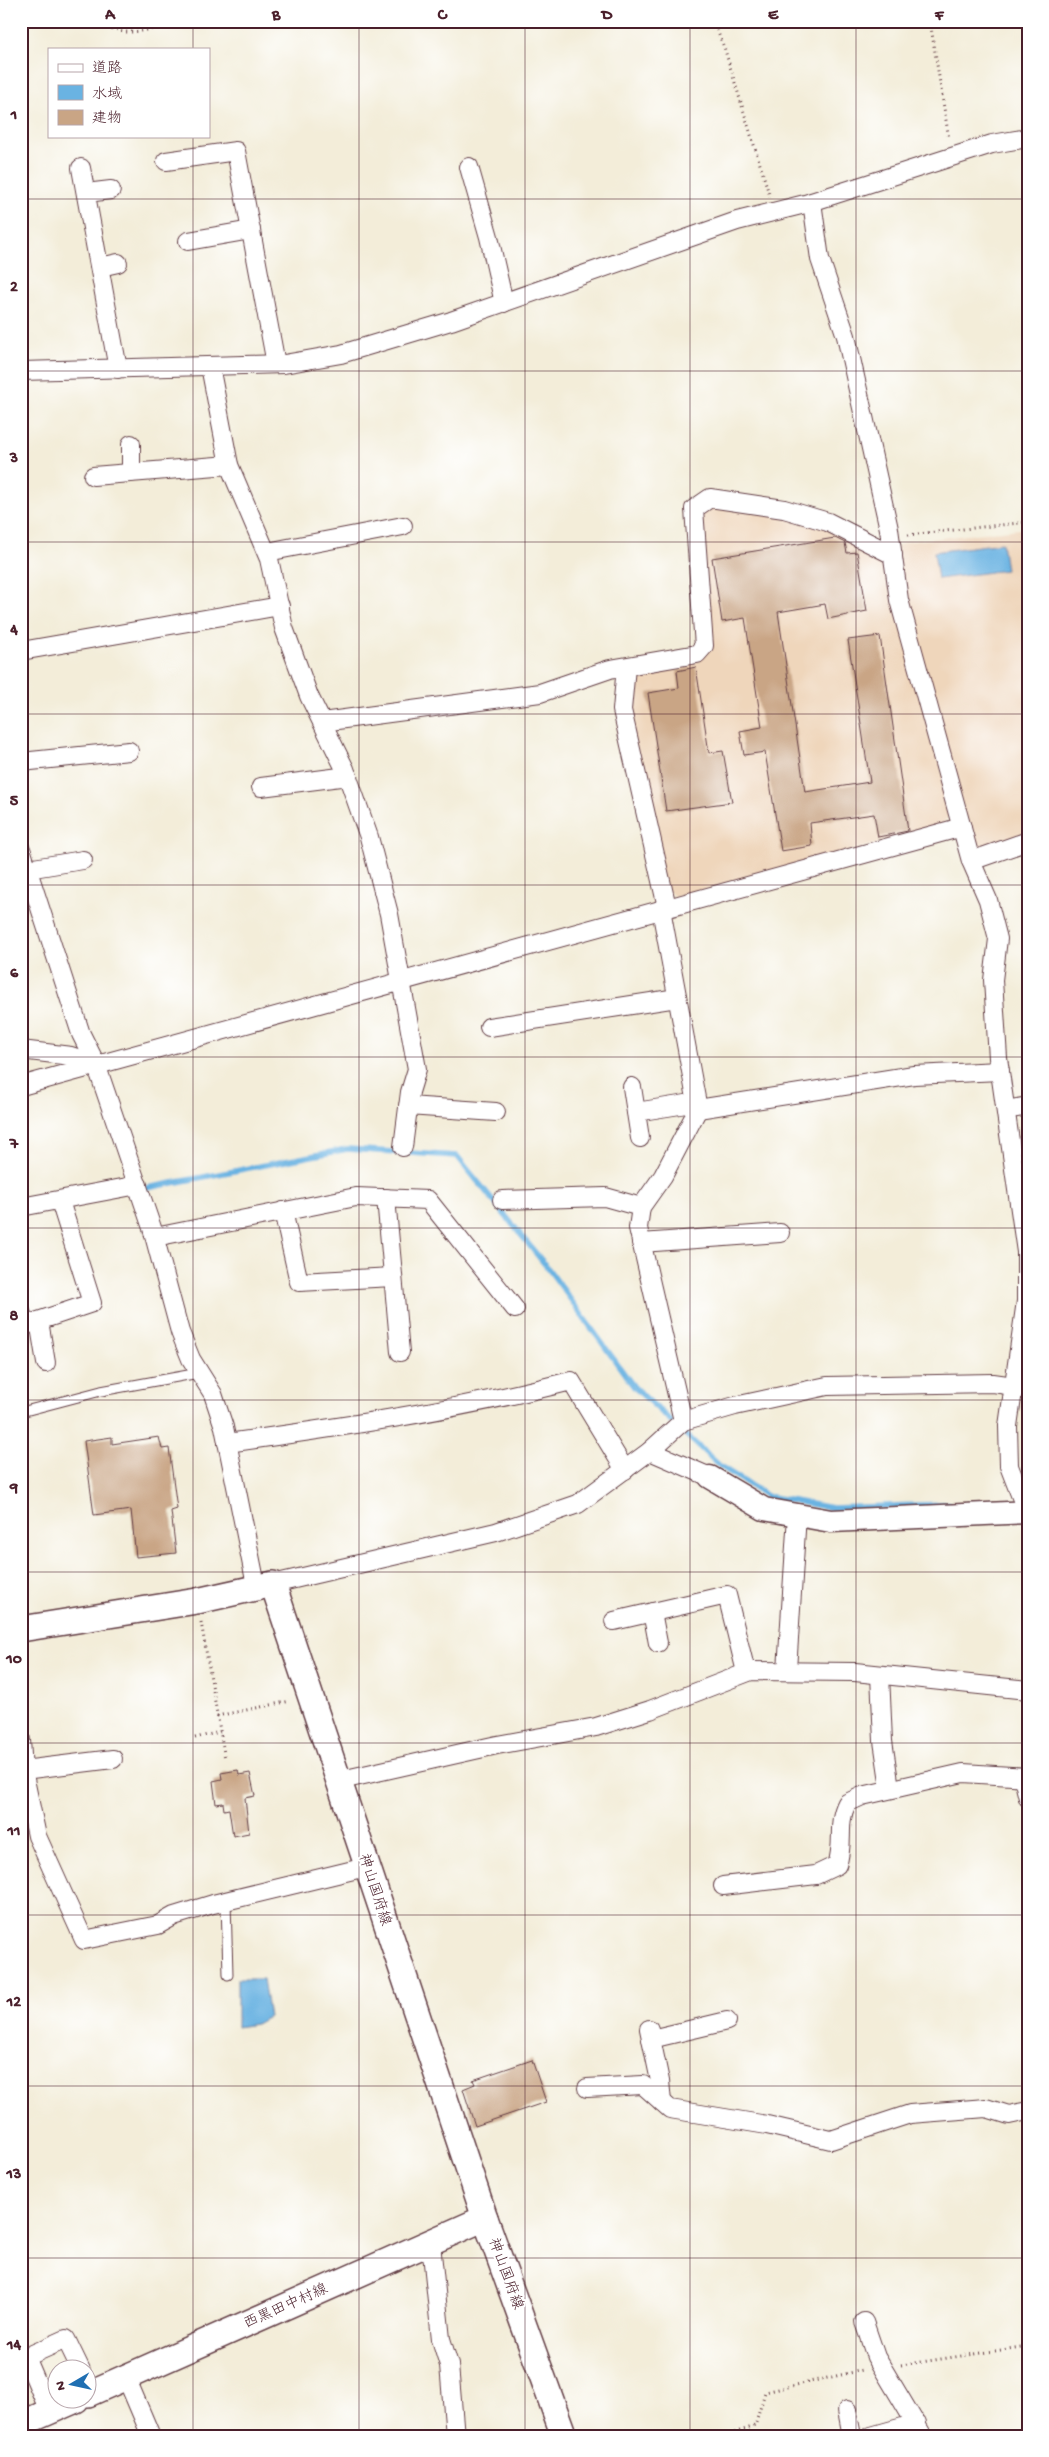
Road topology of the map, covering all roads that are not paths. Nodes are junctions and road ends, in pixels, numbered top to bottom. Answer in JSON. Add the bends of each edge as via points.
{"nodes":[{"id":1,"x":1028,"y":138,"type":"edge"},
{"id":2,"x":166,"y":161,"type":"dead end"},
{"id":3,"x":469,"y":167,"type":"dead end"},
{"id":4,"x":81,"y":168,"type":"dead end"},
{"id":5,"x":111,"y":190,"type":"dead end"},
{"id":6,"x":86,"y":193,"type":"junction"},
{"id":7,"x":812,"y":202,"type":"junction"},
{"id":8,"x":251,"y":230,"type":"junction"},
{"id":9,"x":188,"y":241,"type":"dead end"},
{"id":10,"x":118,"y":263,"type":"dead end"},
{"id":11,"x":100,"y":267,"type":"junction"},
{"id":12,"x":504,"y":303,"type":"junction"},
{"id":13,"x":276,"y":364,"type":"junction"},
{"id":14,"x":210,"y":366,"type":"junction"},
{"id":15,"x":118,"y":369,"type":"junction"},
{"id":16,"x":21,"y":371,"type":"edge"},
{"id":17,"x":131,"y":444,"type":"dead end"},
{"id":18,"x":229,"y":465,"type":"junction"},
{"id":19,"x":131,"y":474,"type":"junction"},
{"id":20,"x":94,"y":476,"type":"dead end"},
{"id":21,"x":403,"y":526,"type":"dead end"},
{"id":22,"x":267,"y":552,"type":"junction"},
{"id":23,"x":893,"y":555,"type":"junction"},
{"id":24,"x":280,"y":606,"type":"junction"},
{"id":25,"x":21,"y":651,"type":"edge"},
{"id":26,"x":626,"y":666,"type":"junction"},
{"id":27,"x":322,"y":722,"type":"junction"},
{"id":28,"x":129,"y":751,"type":"dead end"},
{"id":29,"x":21,"y":762,"type":"edge"},
{"id":30,"x":348,"y":776,"type":"junction"},
{"id":31,"x":261,"y":787,"type":"dead end"},
{"id":32,"x":962,"y":827,"type":"junction"},
{"id":33,"x":1028,"y":841,"type":"edge"},
{"id":34,"x":21,"y":849,"type":"edge"},
{"id":35,"x":83,"y":860,"type":"dead end"},
{"id":36,"x":972,"y":861,"type":"junction"},
{"id":37,"x":24,"y":869,"type":"edge"},
{"id":38,"x":664,"y":908,"type":"junction"},
{"id":39,"x":402,"y":981,"type":"junction"},
{"id":40,"x":677,"y":998,"type":"junction"},
{"id":41,"x":488,"y":1027,"type":"dead end"},
{"id":42,"x":21,"y":1050,"type":"edge"},
{"id":43,"x":96,"y":1064,"type":"junction"},
{"id":44,"x":1000,"y":1071,"type":"junction"},
{"id":45,"x":21,"y":1086,"type":"edge"},
{"id":46,"x":632,"y":1087,"type":"dead end"},
{"id":47,"x":408,"y":1106,"type":"junction"},
{"id":48,"x":1028,"y":1106,"type":"edge"},
{"id":49,"x":698,"y":1109,"type":"junction"},
{"id":50,"x":1006,"y":1110,"type":"junction"},
{"id":51,"x":496,"y":1112,"type":"dead end"},
{"id":52,"x":636,"y":1112,"type":"junction"},
{"id":53,"x":640,"y":1138,"type":"dead end"},
{"id":54,"x":403,"y":1147,"type":"dead end"},
{"id":55,"x":138,"y":1185,"type":"junction"},
{"id":56,"x":386,"y":1198,"type":"junction"},
{"id":57,"x":502,"y":1200,"type":"dead end"},
{"id":58,"x":60,"y":1201,"type":"junction"},
{"id":59,"x":21,"y":1207,"type":"edge"},
{"id":60,"x":641,"y":1207,"type":"junction"},
{"id":61,"x":283,"y":1212,"type":"junction"},
{"id":62,"x":780,"y":1233,"type":"dead end"},
{"id":63,"x":1026,"y":1233,"type":"edge"},
{"id":64,"x":155,"y":1237,"type":"junction"},
{"id":65,"x":641,"y":1243,"type":"junction"},
{"id":66,"x":393,"y":1276,"type":"junction"},
{"id":67,"x":515,"y":1309,"type":"dead end"},
{"id":68,"x":21,"y":1312,"type":"edge"},
{"id":69,"x":38,"y":1321,"type":"junction"},
{"id":70,"x":400,"y":1352,"type":"dead end"},
{"id":71,"x":46,"y":1363,"type":"dead end"},
{"id":72,"x":199,"y":1373,"type":"junction"},
{"id":73,"x":1021,"y":1388,"type":"edge"},
{"id":74,"x":25,"y":1411,"type":"dead end"},
{"id":75,"x":680,"y":1424,"type":"junction"},
{"id":76,"x":227,"y":1443,"type":"junction"},
{"id":77,"x":650,"y":1451,"type":"junction"},
{"id":78,"x":625,"y":1470,"type":"junction"},
{"id":79,"x":710,"y":1477,"type":"joint"},
{"id":80,"x":1027,"y":1513,"type":"edge"},
{"id":81,"x":797,"y":1515,"type":"junction"},
{"id":82,"x":265,"y":1587,"type":"junction"},
{"id":83,"x":652,"y":1612,"type":"junction"},
{"id":84,"x":614,"y":1620,"type":"dead end"},
{"id":85,"x":21,"y":1629,"type":"edge"},
{"id":86,"x":658,"y":1643,"type":"dead end"},
{"id":87,"x":787,"y":1670,"type":"junction"},
{"id":88,"x":746,"y":1672,"type":"junction"},
{"id":89,"x":880,"y":1675,"type":"junction"},
{"id":90,"x":1028,"y":1690,"type":"edge"},
{"id":91,"x":21,"y":1740,"type":"edge"},
{"id":92,"x":113,"y":1759,"type":"dead end"},
{"id":93,"x":23,"y":1770,"type":"junction"},
{"id":94,"x":1025,"y":1778,"type":"edge"},
{"id":95,"x":338,"y":1781,"type":"junction"},
{"id":96,"x":890,"y":1788,"type":"junction"},
{"id":97,"x":1028,"y":1798,"type":"edge"},
{"id":98,"x":28,"y":1830,"type":"edge"},
{"id":99,"x":366,"y":1867,"type":"junction"},
{"id":100,"x":723,"y":1886,"type":"dead end"},
{"id":101,"x":226,"y":1900,"type":"junction"},
{"id":102,"x":228,"y":1975,"type":"dead end"},
{"id":103,"x":728,"y":2020,"type":"dead end"},
{"id":104,"x":587,"y":2088,"type":"dead end"},
{"id":105,"x":662,"y":2102,"type":"junction"},
{"id":106,"x":1028,"y":2111,"type":"edge"},
{"id":107,"x":484,"y":2218,"type":"junction"},
{"id":108,"x":430,"y":2244,"type":"junction"},
{"id":109,"x":864,"y":2322,"type":"dead end"},
{"id":110,"x":76,"y":2360,"type":"edge"},
{"id":111,"x":126,"y":2377,"type":"junction"},
{"id":112,"x":98,"y":2388,"type":"edge"},
{"id":113,"x":48,"y":2409,"type":"edge"},
{"id":114,"x":847,"y":2410,"type":"dead end"},
{"id":115,"x":49,"y":2411,"type":"edge"},
{"id":116,"x":21,"y":2424,"type":"edge"},
{"id":117,"x":920,"y":2429,"type":"edge"},
{"id":118,"x":151,"y":2436,"type":"edge"},
{"id":119,"x":455,"y":2436,"type":"edge"},
{"id":120,"x":564,"y":2436,"type":"edge"},
{"id":121,"x":852,"y":2436,"type":"edge"},
{"id":122,"x":871,"y":2436,"type":"edge"}],
"edges":[{"from":1,"to":7,"type":"street","via":[[992,144]]},
{"from":2,"to":8,"type":"street","via":[[236,151]]},
{"from":3,"to":12,"type":"street"},
{"from":4,"to":6,"type":"street"},
{"from":5,"to":6,"type":"street"},
{"from":6,"to":11,"type":"street"},
{"from":7,"to":12,"type":"street","via":[[736,221]]},
{"from":7,"to":23,"type":"street","via":[[820,259],[846,336]]},
{"from":8,"to":9,"type":"street"},
{"from":8,"to":13,"type":"street"},
{"from":10,"to":11,"type":"street"},
{"from":11,"to":15,"type":"street"},
{"from":12,"to":13,"type":"street","via":[[341,354]]},
{"from":13,"to":14,"type":"street"},
{"from":14,"to":15,"type":"street"},
{"from":14,"to":18,"type":"street"},
{"from":15,"to":16,"type":"street"},
{"from":17,"to":19,"type":"street"},
{"from":18,"to":19,"type":"street"},
{"from":18,"to":22,"type":"street"},
{"from":19,"to":20,"type":"street"},
{"from":21,"to":22,"type":"street"},
{"from":22,"to":24,"type":"street"},
{"from":23,"to":26,"type":"street","via":[[828,522],[784,509],[710,498],[694,509],[704,646],[697,654]]},
{"from":23,"to":32,"type":"street","via":[[899,600]]},
{"from":24,"to":25,"type":"street"},
{"from":24,"to":27,"type":"street","via":[[284,628]]},
{"from":26,"to":27,"type":"street","via":[[540,693]]},
{"from":26,"to":38,"type":"street","via":[[622,710]]},
{"from":27,"to":30,"type":"street"},
{"from":28,"to":29,"type":"street"},
{"from":30,"to":31,"type":"street"},
{"from":30,"to":39,"type":"street","via":[[369,837]]},
{"from":32,"to":36,"type":"street"},
{"from":32,"to":38,"type":"street"},
{"from":33,"to":36,"type":"street"},
{"from":34,"to":37,"type":"street"},
{"from":35,"to":37,"type":"street"},
{"from":36,"to":44,"type":"street","via":[[988,900],[998,939],[993,980]]},
{"from":37,"to":43,"type":"street","via":[[81,1034]]},
{"from":38,"to":39,"type":"street"},
{"from":38,"to":40,"type":"street"},
{"from":39,"to":43,"type":"street"},
{"from":39,"to":47,"type":"street","via":[[417,1069]]},
{"from":40,"to":41,"type":"street"},
{"from":40,"to":49,"type":"street"},
{"from":42,"to":43,"type":"street","via":[[71,1056]]},
{"from":43,"to":45,"type":"street"},
{"from":43,"to":55,"type":"street"},
{"from":44,"to":49,"type":"street","via":[[914,1075]]},
{"from":44,"to":50,"type":"street"},
{"from":46,"to":52,"type":"street"},
{"from":47,"to":51,"type":"street"},
{"from":47,"to":54,"type":"street"},
{"from":48,"to":50,"type":"street"},
{"from":49,"to":52,"type":"street","via":[[686,1104]]},
{"from":49,"to":60,"type":"street","via":[[663,1176]]},
{"from":50,"to":63,"type":"street"},
{"from":52,"to":53,"type":"street"},
{"from":55,"to":58,"type":"street"},
{"from":55,"to":64,"type":"street"},
{"from":56,"to":61,"type":"street","via":[[356,1197]]},
{"from":56,"to":66,"type":"street"},
{"from":56,"to":67,"type":"street","via":[[428,1200]]},
{"from":57,"to":60,"type":"street","via":[[605,1197]]},
{"from":58,"to":59,"type":"street"},
{"from":58,"to":69,"type":"street","via":[[92,1303]]},
{"from":60,"to":65,"type":"street","via":[[638,1228]]},
{"from":61,"to":64,"type":"street"},
{"from":61,"to":66,"type":"street","via":[[299,1282]]},
{"from":62,"to":65,"type":"street"},
{"from":63,"to":73,"type":"street"},
{"from":64,"to":72,"type":"street","via":[[180,1332]]},
{"from":65,"to":75,"type":"street"},
{"from":66,"to":70,"type":"street"},
{"from":68,"to":69,"type":"street","via":[[26,1325]]},
{"from":69,"to":71,"type":"street"},
{"from":72,"to":74,"type":"lane","via":[[101,1391]]},
{"from":72,"to":76,"type":"street","via":[[212,1394]]},
{"from":73,"to":75,"type":"street","via":[[993,1383],[827,1386],[736,1406]]},
{"from":73,"to":80,"type":"street","via":[[1008,1426],[1009,1466]]},
{"from":75,"to":77,"type":"street"},
{"from":76,"to":78,"type":"street","via":[[386,1420],[571,1381]]},
{"from":76,"to":82,"type":"street"},
{"from":77,"to":78,"type":"street"},
{"from":77,"to":79,"type":"street"},
{"from":78,"to":82,"type":"street","via":[[578,1504],[496,1532]]},
{"from":79,"to":81,"type":"street","via":[[764,1509]]},
{"from":80,"to":81,"type":"street","via":[[832,1521]]},
{"from":81,"to":87,"type":"street"},
{"from":82,"to":85,"type":"main road"},
{"from":82,"to":95,"type":"main road","name":"神山国府線","via":[[310,1697]]},
{"from":83,"to":84,"type":"street"},
{"from":83,"to":86,"type":"street"},
{"from":83,"to":88,"type":"street","via":[[727,1595]]},
{"from":87,"to":88,"type":"street"},
{"from":87,"to":89,"type":"street"},
{"from":88,"to":95,"type":"street","via":[[650,1710],[596,1727],[497,1745]]},
{"from":89,"to":90,"type":"street"},
{"from":89,"to":96,"type":"street","via":[[883,1741]]},
{"from":91,"to":93,"type":"street"},
{"from":92,"to":93,"type":"street"},
{"from":93,"to":98,"type":"street"},
{"from":94,"to":96,"type":"street","via":[[963,1773]]},
{"from":94,"to":97,"type":"street"},
{"from":95,"to":99,"type":"main road","name":"神山国府線"},
{"from":96,"to":100,"type":"street","via":[[847,1803],[840,1816],[842,1851],[837,1865],[816,1875]]},
{"from":98,"to":101,"type":"street","via":[[84,1940],[158,1925],[174,1916]]},
{"from":99,"to":101,"type":"street"},
{"from":99,"to":107,"type":"main road","name":"神山国府線"},
{"from":101,"to":102,"type":"lane"},
{"from":103,"to":105,"type":"street","via":[[650,2033]]},
{"from":104,"to":105,"type":"street","via":[[642,2085]]},
{"from":105,"to":106,"type":"street","via":[[670,2108],[831,2140],[910,2114],[986,2108],[1009,2115]]},
{"from":107,"to":108,"type":"main road","name":"西黒田中村線"},
{"from":107,"to":120,"type":"main road","name":"神山国府線"},
{"from":108,"to":111,"type":"main road","name":"西黒田中村線"},
{"from":108,"to":119,"type":"street","via":[[441,2339],[449,2365]]},
{"from":109,"to":117,"type":"street","via":[[876,2357]]},
{"from":110,"to":113,"type":"street","via":[[66,2339],[26,2356]]},
{"from":111,"to":112,"type":"main road","name":"西黒田中村線"},
{"from":111,"to":118,"type":"street"},
{"from":114,"to":121,"type":"street"},
{"from":115,"to":116,"type":"main road","name":"西黒田中村線"},
{"from":117,"to":122,"type":"street"}]}
